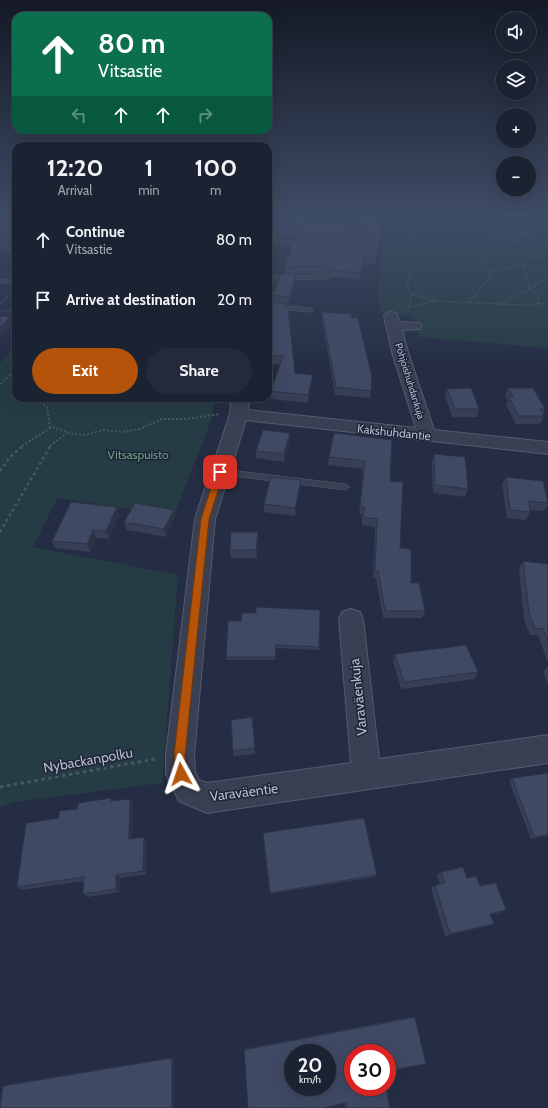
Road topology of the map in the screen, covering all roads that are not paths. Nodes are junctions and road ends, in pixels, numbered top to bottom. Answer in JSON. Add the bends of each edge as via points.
{"nodes":[{"id":1,"x":275,"y":271,"type":"dead end"},
{"id":2,"x":283,"y":271,"type":"dead end"},
{"id":3,"x":328,"y":277,"type":"edge"},
{"id":4,"x":272,"y":278,"type":"edge"},
{"id":5,"x":0,"y":281,"type":"edge"},
{"id":6,"x":12,"y":282,"type":"edge"},
{"id":7,"x":272,"y":306,"type":"edge"},
{"id":8,"x":310,"y":310,"type":"dead end"},
{"id":9,"x":415,"y":326,"type":"dead end"},
{"id":10,"x":233,"y":408,"type":"edge"},
{"id":11,"x":427,"y":435,"type":"junction"},
{"id":12,"x":548,"y":448,"type":"edge"},
{"id":13,"x":220,"y":472,"type":"junction"},
{"id":14,"x":345,"y":487,"type":"dead end"},
{"id":15,"x":351,"y":619,"type":"dead end"},
{"id":16,"x":548,"y":749,"type":"edge"},
{"id":17,"x":366,"y":774,"type":"junction"}],
"edges":[{"from":1,"to":2,"type":"lane"},
{"from":3,"to":4,"type":"lane"},
{"from":5,"to":6,"type":"lane"},
{"from":7,"to":8,"type":"lane"},
{"from":9,"to":11,"type":"street","name":"Pohjoishuhdankuja","via":[[392,321]]},
{"from":10,"to":11,"type":"street","name":"Kakshuhdantie"},
{"from":10,"to":13,"type":"street","name":"Varaväentie"},
{"from":11,"to":12,"type":"street","name":"Kakshuhdantie"},
{"from":13,"to":14,"type":"lane"},
{"from":13,"to":17,"type":"street","name":"Varaväentie","via":[[205,519],[180,755],[181,774],[189,791],[207,798]]},
{"from":15,"to":17,"type":"street","name":"Varaväenkuja"},
{"from":16,"to":17,"type":"street","name":"Varaväentie"}]}
